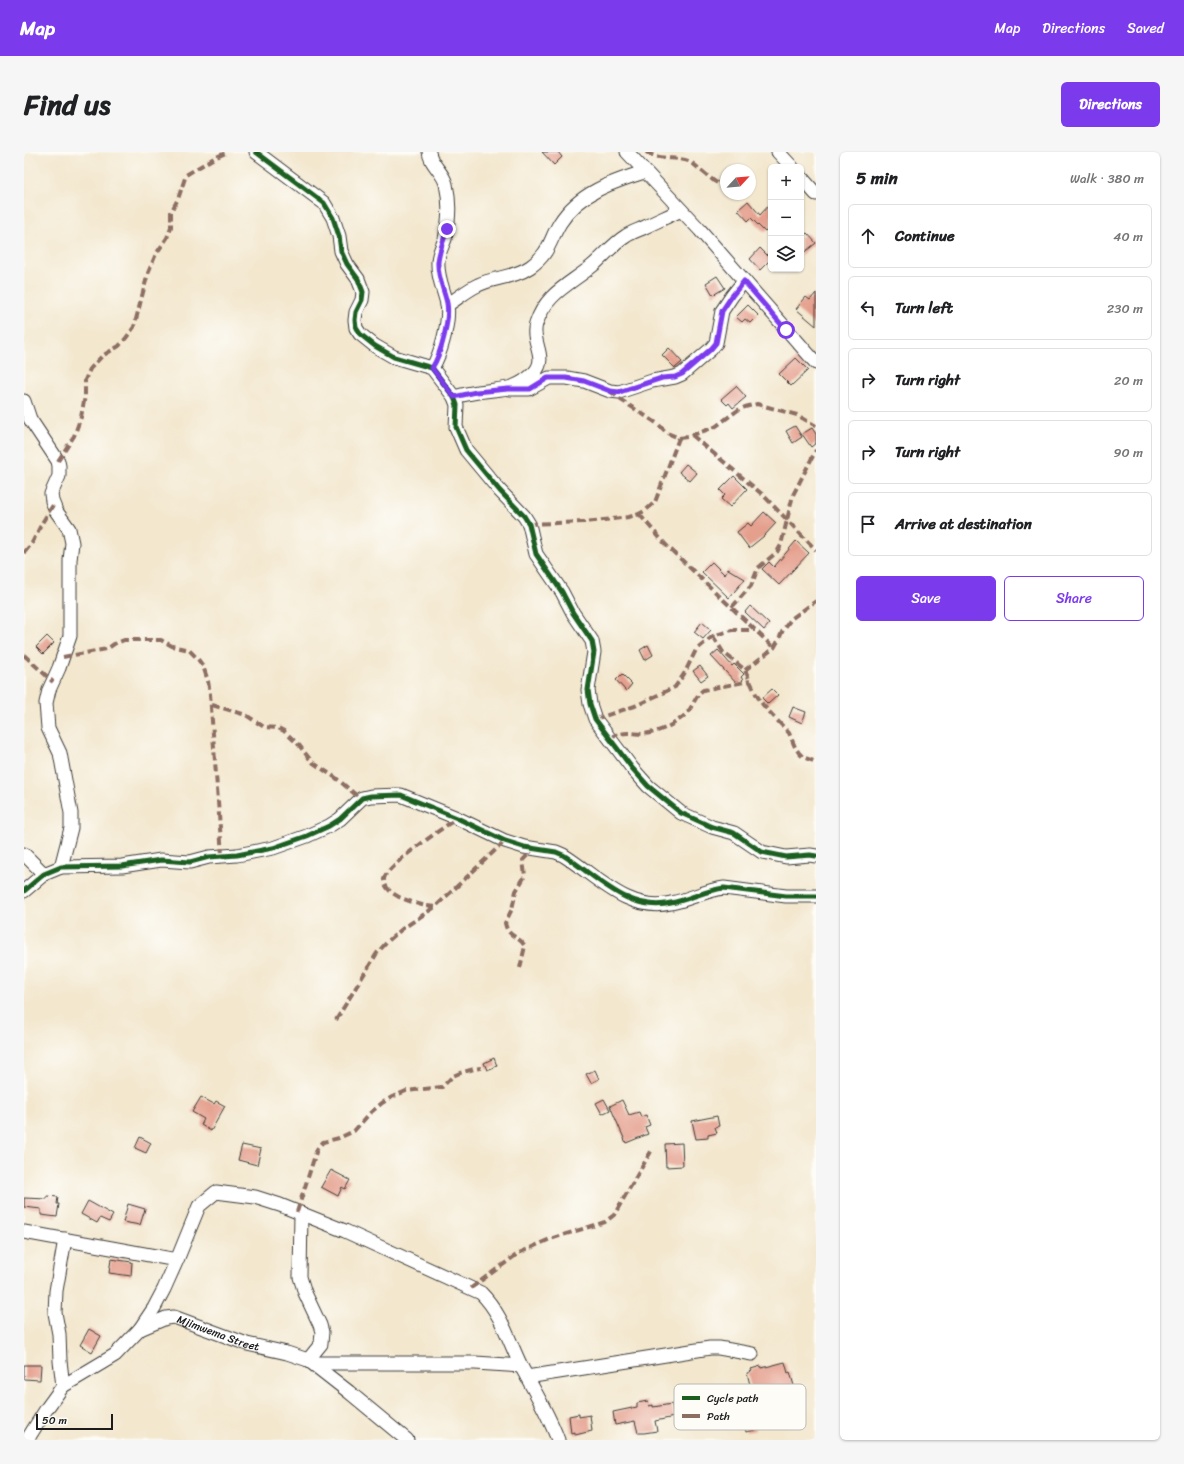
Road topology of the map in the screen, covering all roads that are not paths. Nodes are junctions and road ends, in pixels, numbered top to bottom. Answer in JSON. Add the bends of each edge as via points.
{"nodes":[{"id":1,"x":256,"y":152,"type":"edge"},
{"id":2,"x":429,"y":152,"type":"edge"},
{"id":3,"x":627,"y":152,"type":"edge"},
{"id":4,"x":778,"y":152,"type":"edge"},
{"id":5,"x":789,"y":164,"type":"edge"},
{"id":6,"x":644,"y":172,"type":"junction"},
{"id":7,"x":804,"y":180,"type":"edge"},
{"id":8,"x":816,"y":194,"type":"edge"},
{"id":9,"x":681,"y":210,"type":"junction"},
{"id":10,"x":744,"y":281,"type":"junction"},
{"id":11,"x":447,"y":305,"type":"junction"},
{"id":12,"x":816,"y":363,"type":"edge"},
{"id":13,"x":432,"y":368,"type":"junction"},
{"id":14,"x":508,"y":389,"type":"junction"},
{"id":15,"x":454,"y":397,"type":"junction"},
{"id":16,"x":24,"y":401,"type":"edge"},
{"id":17,"x":24,"y":854,"type":"edge"},
{"id":18,"x":816,"y":856,"type":"edge"},
{"id":19,"x":60,"y":867,"type":"junction"},
{"id":20,"x":44,"y":874,"type":"junction"},
{"id":21,"x":24,"y":891,"type":"edge"},
{"id":22,"x":816,"y":896,"type":"edge"},
{"id":23,"x":301,"y":1213,"type":"junction"},
{"id":24,"x":24,"y":1232,"type":"edge"},
{"id":25,"x":65,"y":1239,"type":"junction"},
{"id":26,"x":177,"y":1260,"type":"junction"},
{"id":27,"x":140,"y":1329,"type":"junction"},
{"id":28,"x":752,"y":1354,"type":"dead end"},
{"id":29,"x":310,"y":1361,"type":"junction"},
{"id":30,"x":524,"y":1372,"type":"junction"},
{"id":31,"x":63,"y":1386,"type":"junction"},
{"id":32,"x":27,"y":1440,"type":"edge"},
{"id":33,"x":407,"y":1440,"type":"edge"},
{"id":34,"x":558,"y":1440,"type":"edge"}],
"edges":[{"from":1,"to":13,"type":"street","via":[[324,203],[333,218],[341,251],[358,278],[363,292],[356,312],[356,328],[360,334],[394,357]]},
{"from":2,"to":11,"type":"street","via":[[429,158],[446,183],[448,219],[438,262],[438,274]]},
{"from":3,"to":6,"type":"street"},
{"from":4,"to":5,"type":"street"},
{"from":6,"to":9,"type":"street"},
{"from":6,"to":11,"type":"street","via":[[621,179],[583,198],[560,223],[544,254],[528,268],[512,276],[478,285]]},
{"from":7,"to":8,"type":"street"},
{"from":9,"to":10,"type":"street"},
{"from":9,"to":14,"type":"street","via":[[626,236],[587,270],[558,290],[546,304],[534,330],[540,351],[539,366],[523,382]]},
{"from":10,"to":12,"type":"street"},
{"from":10,"to":14,"type":"street","via":[[722,311],[716,343],[682,374],[619,392],[566,378],[548,378],[530,389]]},
{"from":11,"to":13,"type":"street","via":[[443,340],[438,359]]},
{"from":13,"to":15,"type":"street"},
{"from":14,"to":15,"type":"street"},
{"from":15,"to":18,"type":"street","via":[[456,427],[466,450],[524,516],[529,524],[536,554],[592,642],[594,652],[588,690],[590,704],[596,719],[632,768],[648,786],[681,813],[712,827],[734,833],[762,852],[786,857]]},
{"from":16,"to":19,"type":"street","via":[[30,419],[58,461],[59,476],[51,494],[52,501],[69,529],[72,544],[70,636],[46,703],[48,728],[60,753],[71,813],[71,828]]},
{"from":17,"to":20,"type":"street"},
{"from":19,"to":20,"type":"street"},
{"from":19,"to":22,"type":"street","via":[[122,866],[161,860],[190,862],[209,856],[237,856],[273,848],[329,826],[362,798],[401,795],[505,841],[564,855],[619,895],[632,901],[649,905],[671,903],[724,888],[786,896]]},
{"from":20,"to":21,"type":"street"},
{"from":23,"to":26,"type":"street","via":[[254,1197],[216,1192],[199,1206]]},
{"from":23,"to":29,"type":"street","via":[[300,1277],[322,1332],[321,1344]]},
{"from":23,"to":30,"type":"street","via":[[481,1293],[498,1314]]},
{"from":24,"to":25,"type":"street"},
{"from":25,"to":26,"type":"street"},
{"from":25,"to":31,"type":"street","via":[[56,1291],[55,1314]]},
{"from":26,"to":27,"type":"street","via":[[154,1308]]},
{"from":27,"to":29,"type":"street","name":"Mjimwema Street","via":[[174,1317],[247,1344],[274,1349]]},
{"from":27,"to":31,"type":"street","name":"Mjimwema Street","via":[[115,1355]]},
{"from":28,"to":30,"type":"street","via":[[710,1348]]},
{"from":29,"to":30,"type":"street","via":[[475,1363]]},
{"from":29,"to":33,"type":"street","name":"Mjimwema Street"},
{"from":30,"to":34,"type":"street"},
{"from":31,"to":32,"type":"street","name":"Mjimwema Street"}]}
